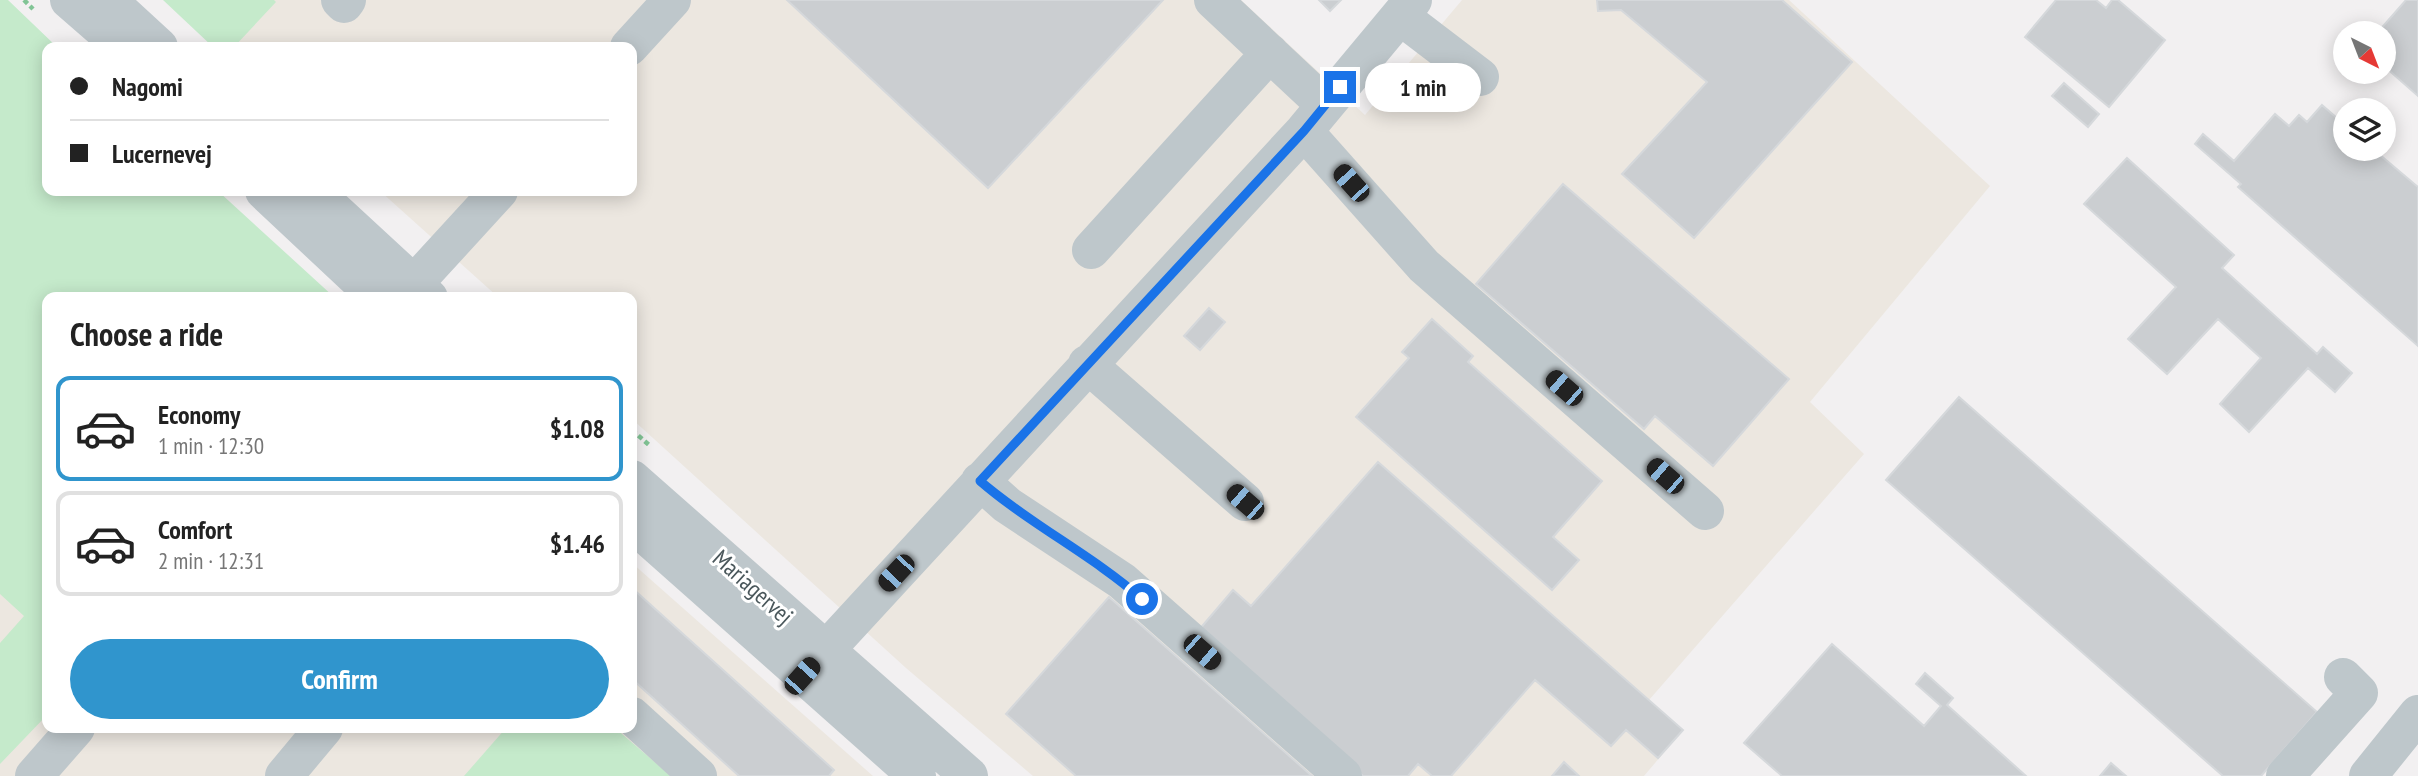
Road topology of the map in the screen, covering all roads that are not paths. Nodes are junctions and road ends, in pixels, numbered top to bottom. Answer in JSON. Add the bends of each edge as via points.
{"nodes":[{"id":1,"x":69,"y":0,"type":"edge"},
{"id":2,"x":109,"y":0,"type":"edge"},
{"id":3,"x":340,"y":0,"type":"edge"},
{"id":4,"x":347,"y":0,"type":"edge"},
{"id":5,"x":672,"y":0,"type":"edge"},
{"id":6,"x":1213,"y":0,"type":"edge"},
{"id":7,"x":1407,"y":8,"type":"edge"},
{"id":8,"x":117,"y":42,"type":"edge"},
{"id":9,"x":154,"y":42,"type":"edge"},
{"id":10,"x":634,"y":42,"type":"edge"},
{"id":11,"x":1270,"y":53,"type":"junction"},
{"id":12,"x":1480,"y":77,"type":"dead end"},
{"id":13,"x":1315,"y":118,"type":"junction"},
{"id":14,"x":269,"y":196,"type":"edge"},
{"id":15,"x":318,"y":196,"type":"edge"},
{"id":16,"x":495,"y":196,"type":"edge"},
{"id":17,"x":1091,"y":250,"type":"dead end"},
{"id":18,"x":372,"y":292,"type":"edge"},
{"id":19,"x":414,"y":292,"type":"edge"},
{"id":20,"x":416,"y":292,"type":"edge"},
{"id":21,"x":1087,"y":364,"type":"junction"},
{"id":22,"x":980,"y":481,"type":"junction"},
{"id":23,"x":637,"y":485,"type":"edge"},
{"id":24,"x":1245,"y":502,"type":"dead end"},
{"id":25,"x":1705,"y":511,"type":"dead end"},
{"id":26,"x":637,"y":527,"type":"edge"},
{"id":27,"x":813,"y":663,"type":"junction"},
{"id":28,"x":2343,"y":677,"type":"dead end"},
{"id":29,"x":2418,"y":714,"type":"edge"},
{"id":30,"x":637,"y":721,"type":"edge"},
{"id":31,"x":72,"y":733,"type":"edge"},
{"id":32,"x":320,"y":733,"type":"edge"},
{"id":33,"x":34,"y":776,"type":"edge"},
{"id":34,"x":284,"y":776,"type":"edge"},
{"id":35,"x":698,"y":776,"type":"edge"},
{"id":36,"x":917,"y":776,"type":"edge"},
{"id":37,"x":969,"y":776,"type":"edge"},
{"id":38,"x":1343,"y":776,"type":"edge"},
{"id":39,"x":2285,"y":776,"type":"edge"},
{"id":40,"x":2368,"y":776,"type":"edge"}],
"edges":[{"from":1,"to":8,"type":"street"},
{"from":2,"to":9,"type":"street"},
{"from":3,"to":4,"type":"street","via":[[344,4]]},
{"from":5,"to":10,"type":"street"},
{"from":6,"to":11,"type":"street"},
{"from":7,"to":12,"type":"street"},
{"from":7,"to":13,"type":"street"},
{"from":11,"to":13,"type":"street"},
{"from":11,"to":17,"type":"street"},
{"from":13,"to":21,"type":"street"},
{"from":13,"to":25,"type":"street","via":[[1424,266]]},
{"from":14,"to":18,"type":"street"},
{"from":15,"to":19,"type":"street"},
{"from":16,"to":20,"type":"street"},
{"from":21,"to":22,"type":"street"},
{"from":21,"to":24,"type":"street"},
{"from":22,"to":27,"type":"street"},
{"from":22,"to":38,"type":"street","via":[[1007,505],[1122,582]]},
{"from":23,"to":27,"type":"street","name":"Mariagervej"},
{"from":26,"to":27,"type":"street","name":"Mariagervej"},
{"from":27,"to":36,"type":"street","name":"Mariagervej"},
{"from":27,"to":37,"type":"street","name":"Mariagervej"},
{"from":28,"to":39,"type":"street","via":[[2359,693]]},
{"from":29,"to":40,"type":"street"},
{"from":30,"to":35,"type":"street"},
{"from":31,"to":33,"type":"street"},
{"from":32,"to":34,"type":"street"}]}
